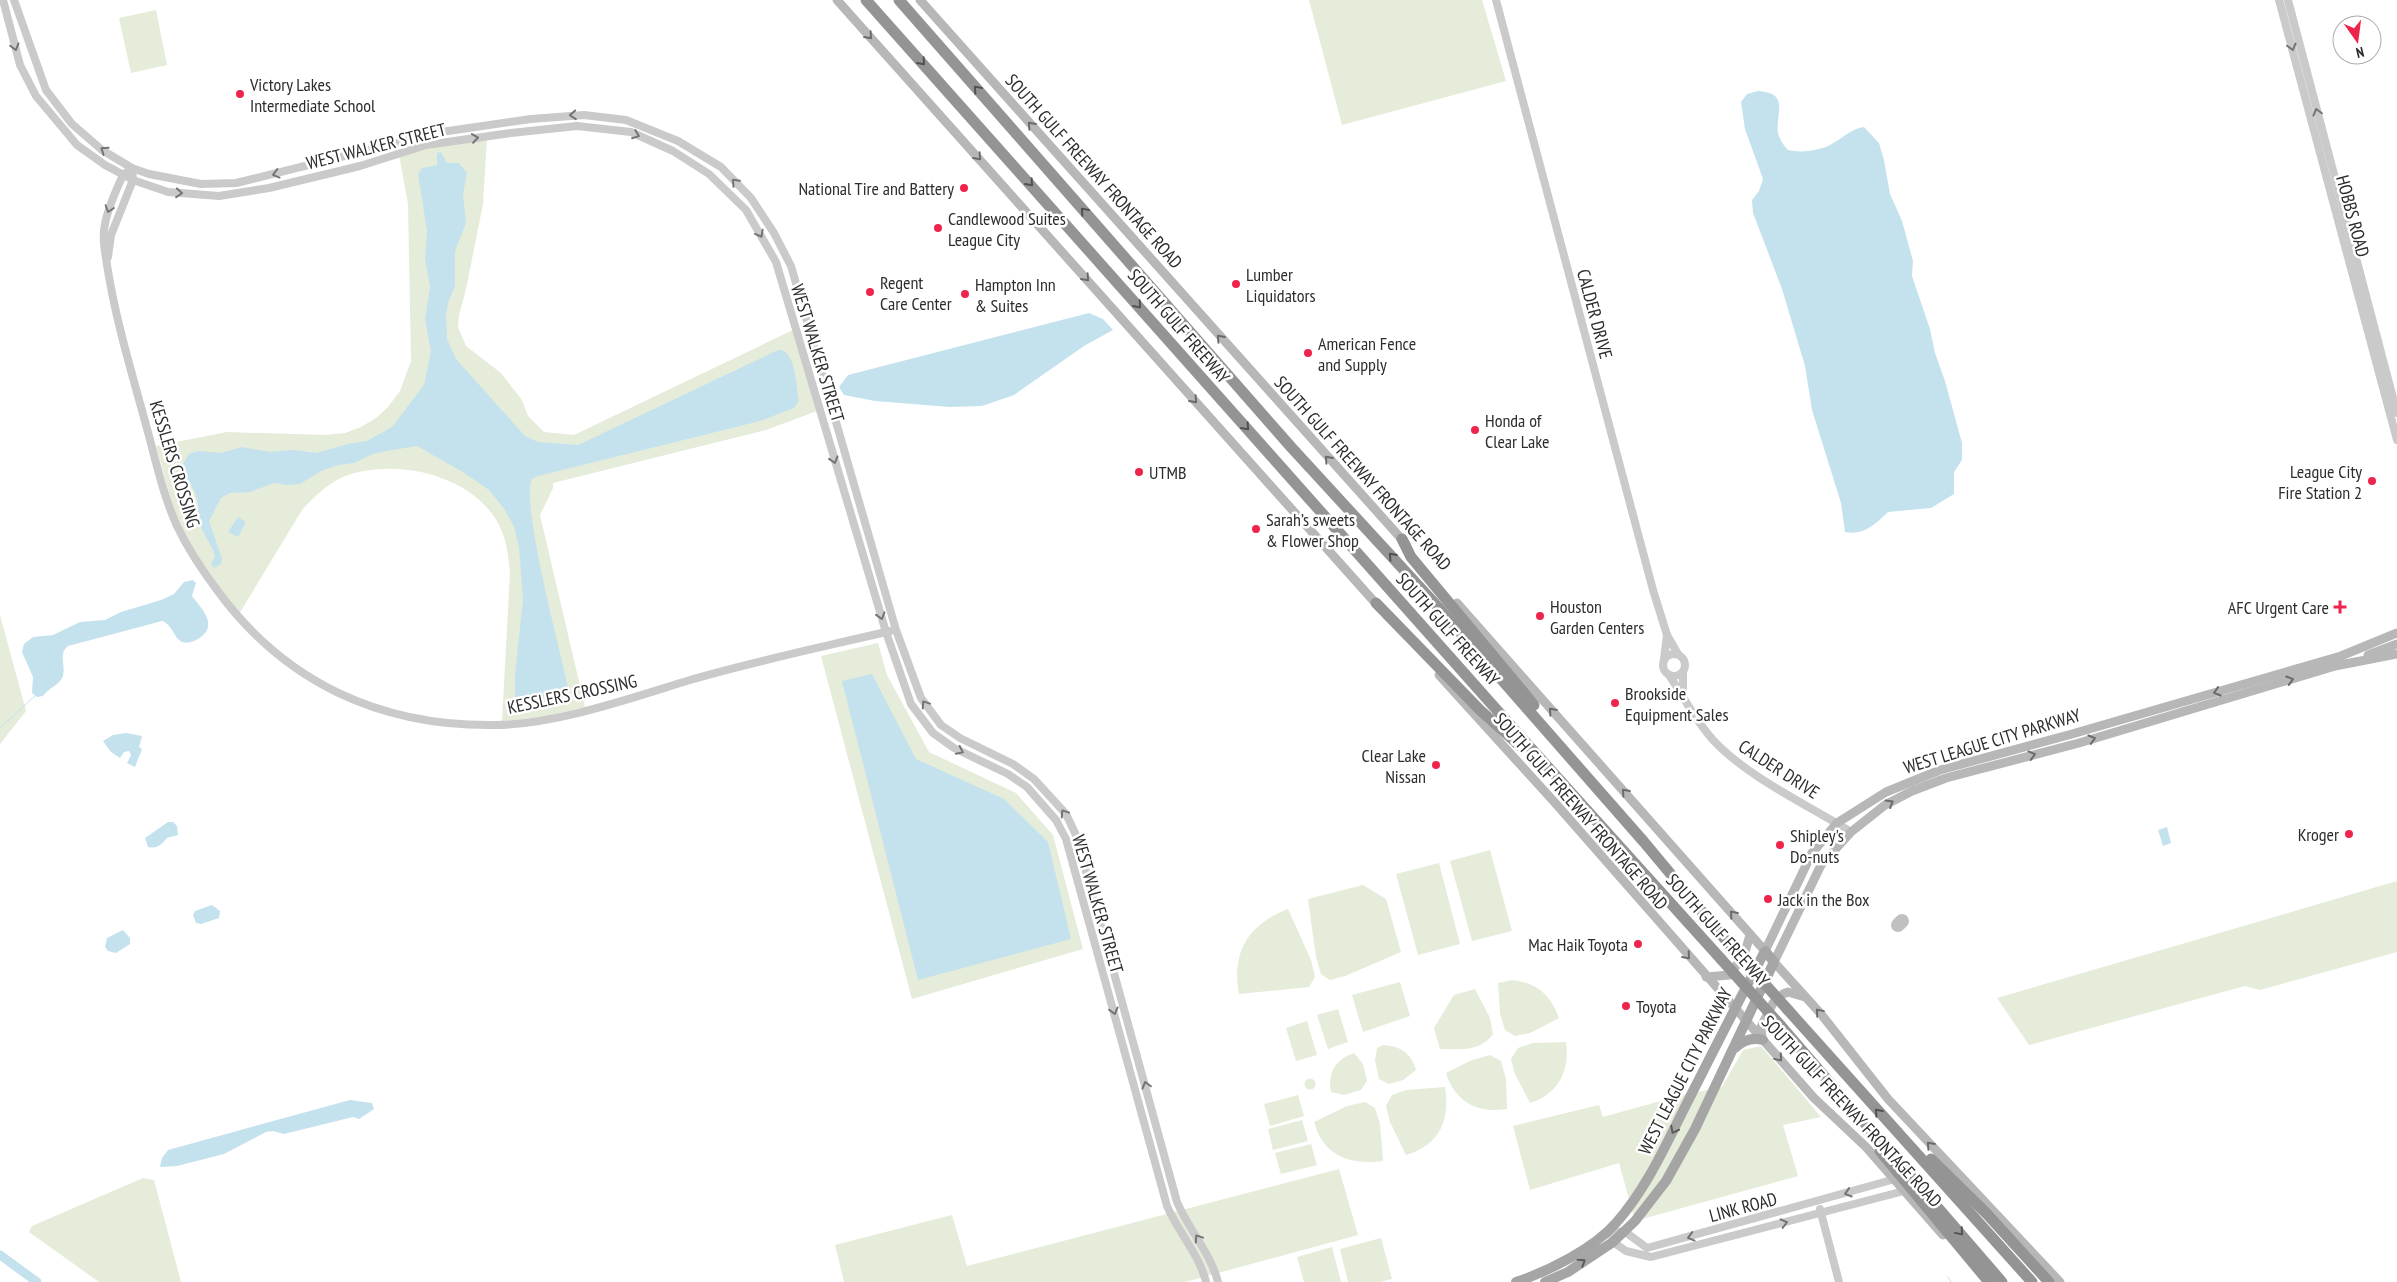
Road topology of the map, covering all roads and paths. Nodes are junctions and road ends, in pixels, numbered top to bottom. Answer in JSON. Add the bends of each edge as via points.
{"nodes":[{"id":1,"x":3,"y":0,"type":"edge"},
{"id":2,"x":14,"y":0,"type":"edge"},
{"id":3,"x":837,"y":0,"type":"edge"},
{"id":4,"x":866,"y":0,"type":"edge"},
{"id":5,"x":899,"y":0,"type":"edge"},
{"id":6,"x":920,"y":0,"type":"edge"},
{"id":7,"x":1496,"y":0,"type":"edge"},
{"id":8,"x":2279,"y":0,"type":"edge"},
{"id":9,"x":2288,"y":0,"type":"edge"},
{"id":10,"x":132,"y":168,"type":"junction"},
{"id":11,"x":123,"y":175,"type":"junction"},
{"id":12,"x":133,"y":180,"type":"junction"},
{"id":13,"x":107,"y":264,"type":"junction"},
{"id":14,"x":2397,"y":413,"type":"edge"},
{"id":15,"x":2397,"y":440,"type":"edge"},
{"id":16,"x":1402,"y":539,"type":"junction"},
{"id":17,"x":1376,"y":603,"type":"junction"},
{"id":18,"x":896,"y":630,"type":"junction"},
{"id":19,"x":886,"y":632,"type":"junction"},
{"id":20,"x":2397,"y":633,"type":"edge"},
{"id":21,"x":1667,"y":635,"type":"junction"},
{"id":22,"x":2397,"y":644,"type":"edge"},
{"id":23,"x":1678,"y":654,"type":"junction"},
{"id":24,"x":2397,"y":654,"type":"edge"},
{"id":25,"x":1664,"y":659,"type":"junction"},
{"id":26,"x":2335,"y":666,"type":"junction"},
{"id":27,"x":1683,"y":672,"type":"junction"},
{"id":28,"x":1669,"y":675,"type":"junction"},
{"id":29,"x":2243,"y":684,"type":"junction"},
{"id":30,"x":2244,"y":694,"type":"junction"},
{"id":31,"x":1683,"y":696,"type":"junction"},
{"id":32,"x":2162,"y":713,"type":"junction"},
{"id":33,"x":1837,"y":823,"type":"junction"},
{"id":34,"x":1602,"y":827,"type":"junction"},
{"id":35,"x":1851,"y":832,"type":"junction"},
{"id":36,"x":1663,"y":866,"type":"junction"},
{"id":37,"x":1750,"y":934,"type":"junction"},
{"id":38,"x":1765,"y":951,"type":"junction"},
{"id":39,"x":1774,"y":962,"type":"junction"},
{"id":40,"x":1706,"y":977,"type":"junction"},
{"id":41,"x":1807,"y":998,"type":"junction"},
{"id":42,"x":1735,"y":1008,"type":"junction"},
{"id":43,"x":1747,"y":1021,"type":"junction"},
{"id":44,"x":1763,"y":1040,"type":"junction"},
{"id":45,"x":1731,"y":1052,"type":"junction"},
{"id":46,"x":1871,"y":1129,"type":"junction"},
{"id":47,"x":1898,"y":1134,"type":"junction"},
{"id":48,"x":1895,"y":1180,"type":"junction"},
{"id":49,"x":1904,"y":1190,"type":"junction"},
{"id":50,"x":1818,"y":1202,"type":"junction"},
{"id":51,"x":1821,"y":1214,"type":"junction"},
{"id":52,"x":1624,"y":1231,"type":"junction"},
{"id":53,"x":1604,"y":1235,"type":"junction"},
{"id":54,"x":1613,"y":1242,"type":"junction"},
{"id":55,"x":1206,"y":1282,"type":"edge"},
{"id":56,"x":1218,"y":1282,"type":"edge"},
{"id":57,"x":1516,"y":1282,"type":"edge"},
{"id":58,"x":1545,"y":1282,"type":"edge"},
{"id":59,"x":1839,"y":1282,"type":"edge"},
{"id":60,"x":1985,"y":1282,"type":"edge"},
{"id":61,"x":1990,"y":1282,"type":"edge"},
{"id":62,"x":2002,"y":1282,"type":"edge"},
{"id":63,"x":2032,"y":1282,"type":"edge"},
{"id":64,"x":2049,"y":1282,"type":"edge"},
{"id":65,"x":2060,"y":1282,"type":"edge"}],
"edges":[{"from":1,"to":11,"type":"street","name":"WEST WALKER STREET","one_way":true,"via":[[20,65],[36,96],[77,146]]},
{"from":10,"to":2,"type":"street","name":"WEST WALKER STREET","one_way":true,"via":[[102,150],[72,124],[46,90]]},
{"from":3,"to":17,"type":"main road","name":"SOUTH GULF FREEWAY FRONTAGE ROAD","one_way":true},
{"from":4,"to":34,"type":"highway","name":"SOUTH GULF FREEWAY","one_way":true},
{"from":36,"to":5,"type":"highway","name":"SOUTH GULF FREEWAY","one_way":true,"via":[[1399,563],[1290,447]]},
{"from":16,"to":6,"type":"main road","name":"SOUTH GULF FREEWAY FRONTAGE ROAD","one_way":true},
{"from":7,"to":21,"type":"street","name":"CALDER DRIVE"},
{"from":8,"to":15,"type":"street","name":"HOBBS ROAD","one_way":true},
{"from":14,"to":9,"type":"street","name":"HOBBS ROAD","one_way":true},
{"from":10,"to":11,"type":"street"},
{"from":10,"to":12,"type":"street","name":"KESSLERS CROSSING"},
{"from":18,"to":10,"type":"street","name":"WEST WALKER STREET","one_way":true,"via":[[791,266],[751,198],[721,167],[678,142],[626,120],[584,115],[531,118],[442,132],[236,183],[201,184]]},
{"from":11,"to":12,"type":"street","name":"WEST WALKER STREET"},
{"from":11,"to":13,"type":"street","name":"KESSLERS CROSSING","one_way":true,"via":[[104,226]]},
{"from":12,"to":13,"type":"street","name":"KESSLERS CROSSING","via":[[111,234]]},
{"from":12,"to":19,"type":"street","name":"WEST WALKER STREET","one_way":true,"via":[[168,192],[219,196],[269,188],[360,166],[426,145],[577,126],[631,132],[673,151],[709,174],[746,210],[776,262]]},
{"from":13,"to":19,"type":"street","name":"KESSLERS CROSSING","via":[[110,289],[175,522],[199,566],[236,616],[280,657],[311,680],[356,701],[438,722],[497,725],[533,721],[636,698],[691,680]]},
{"from":16,"to":36,"type":"highway","via":[[1411,557],[1636,826]]},
{"from":37,"to":16,"type":"main road","name":"SOUTH GULF FREEWAY FRONTAGE ROAD","one_way":true},
{"from":17,"to":34,"type":"highway","via":[[1480,710],[1526,751],[1582,814]]},
{"from":17,"to":40,"type":"main road","name":"SOUTH GULF FREEWAY FRONTAGE ROAD","one_way":true},
{"from":18,"to":19,"type":"street","name":"KESSLERS CROSSING"},
{"from":56,"to":18,"type":"street","name":"WEST WALKER STREET","one_way":true,"via":[[1214,1265],[1178,1202],[1076,835],[1066,814],[1034,779],[1014,764],[960,738],[941,725],[921,698]]},
{"from":19,"to":55,"type":"street","name":"WEST WALKER STREET","one_way":true,"via":[[911,704],[933,733],[954,748],[1008,774],[1027,787],[1056,820],[1066,839],[1167,1206],[1203,1269]]},
{"from":20,"to":29,"type":"main road","name":"WEST LEAGUE CITY PARKWAY","via":[[2341,656]]},
{"from":21,"to":23,"type":"street","name":"CALDER DRIVE"},
{"from":21,"to":25,"type":"street","name":"CALDER DRIVE"},
{"from":22,"to":26,"type":"main road"},
{"from":23,"to":25,"type":"street","via":[[1670,654]]},
{"from":23,"to":27,"type":"street","via":[[1685,662]]},
{"from":24,"to":26,"type":"main road","name":"WEST LEAGUE CITY PARKWAY"},
{"from":25,"to":28,"type":"street","via":[[1662,666]]},
{"from":30,"to":26,"type":"main road","name":"WEST LEAGUE CITY PARKWAY","one_way":true},
{"from":27,"to":28,"type":"street","via":[[1677,676]]},
{"from":27,"to":31,"type":"street"},
{"from":28,"to":31,"type":"street","name":"CALDER DRIVE"},
{"from":29,"to":30,"type":"main road"},
{"from":29,"to":32,"type":"main road","name":"WEST LEAGUE CITY PARKWAY","one_way":true},
{"from":30,"to":32,"type":"main road","name":"WEST LEAGUE CITY PARKWAY"},
{"from":31,"to":33,"type":"street","name":"CALDER DRIVE","via":[[1706,732],[1725,752],[1748,770]]},
{"from":32,"to":33,"type":"main road","name":"WEST LEAGUE CITY PARKWAY","via":[[1918,778],[1886,792]]},
{"from":35,"to":32,"type":"main road","name":"WEST LEAGUE CITY PARKWAY","one_way":true,"via":[[1885,806],[1912,791]]},
{"from":33,"to":35,"type":"street","name":"CALDER DRIVE"},
{"from":33,"to":38,"type":"main road","name":"WEST LEAGUE CITY PARKWAY","via":[[1812,853]]},
{"from":34,"to":46,"type":"highway","name":"SOUTH GULF FREEWAY","bridge":true},
{"from":35,"to":39,"type":"main road","name":"WEST LEAGUE CITY PARKWAY","via":[[1821,865]]},
{"from":47,"to":36,"type":"highway","name":"SOUTH GULF FREEWAY","one_way":true,"bridge":true,"via":[[1728,944]]},
{"from":37,"to":38,"type":"main road","name":"SOUTH GULF FREEWAY FRONTAGE ROAD"},
{"from":37,"to":40,"type":"main road","via":[[1745,952],[1730,975]]},
{"from":38,"to":39,"type":"main road","name":"SOUTH GULF FREEWAY FRONTAGE ROAD"},
{"from":38,"to":42,"type":"main road","name":"WEST LEAGUE CITY PARKWAY"},
{"from":39,"to":41,"type":"main road","name":"SOUTH GULF FREEWAY FRONTAGE ROAD"},
{"from":39,"to":43,"type":"main road","name":"WEST LEAGUE CITY PARKWAY"},
{"from":40,"to":42,"type":"main road","name":"SOUTH GULF FREEWAY FRONTAGE ROAD"},
{"from":41,"to":44,"type":"main road","via":[[1788,992],[1773,1003],[1761,1027]]},
{"from":65,"to":41,"type":"main road","name":"SOUTH GULF FREEWAY FRONTAGE ROAD","one_way":true,"via":[[1888,1099]]},
{"from":42,"to":43,"type":"main road","name":"SOUTH GULF FREEWAY FRONTAGE ROAD"},
{"from":42,"to":53,"type":"main road","name":"WEST LEAGUE CITY PARKWAY","one_way":true,"via":[[1646,1184]]},
{"from":43,"to":44,"type":"main road","name":"SOUTH GULF FREEWAY FRONTAGE ROAD"},
{"from":43,"to":45,"type":"main road","name":"WEST LEAGUE CITY PARKWAY"},
{"from":44,"to":45,"type":"main road","via":[[1741,1042]]},
{"from":44,"to":48,"type":"main road","name":"SOUTH GULF FREEWAY FRONTAGE ROAD","one_way":true,"via":[[1814,1098],[1866,1147]]},
{"from":45,"to":52,"type":"main road","name":"WEST LEAGUE CITY PARKWAY","via":[[1666,1181]]},
{"from":46,"to":61,"type":"highway","via":[[1879,1149]]},
{"from":46,"to":62,"type":"highway","name":"SOUTH GULF FREEWAY","one_way":true},
{"from":47,"to":63,"type":"highway","name":"SOUTH GULF FREEWAY"},
{"from":47,"to":64,"type":"highway","via":[[1924,1152]]},
{"from":48,"to":49,"type":"main road","name":"SOUTH GULF FREEWAY FRONTAGE ROAD"},
{"from":48,"to":50,"type":"street","name":"LINK ROAD","one_way":true},
{"from":49,"to":51,"type":"street","name":"LINK ROAD"},
{"from":49,"to":60,"type":"main road","name":"SOUTH GULF FREEWAY FRONTAGE ROAD"},
{"from":50,"to":51,"type":"street"},
{"from":50,"to":52,"type":"street","name":"LINK ROAD","one_way":true,"via":[[1646,1248]]},
{"from":54,"to":51,"type":"street","name":"LINK ROAD","one_way":true,"via":[[1626,1251],[1651,1257]]},
{"from":51,"to":59,"type":"street"},
{"from":52,"to":53,"type":"street"},
{"from":52,"to":54,"type":"main road","name":"WEST LEAGUE CITY PARKWAY"},
{"from":53,"to":57,"type":"main road","name":"WEST LEAGUE CITY PARKWAY","via":[[1570,1259]]},
{"from":58,"to":54,"type":"main road","name":"WEST LEAGUE CITY PARKWAY","one_way":true,"via":[[1568,1272]]}]}
